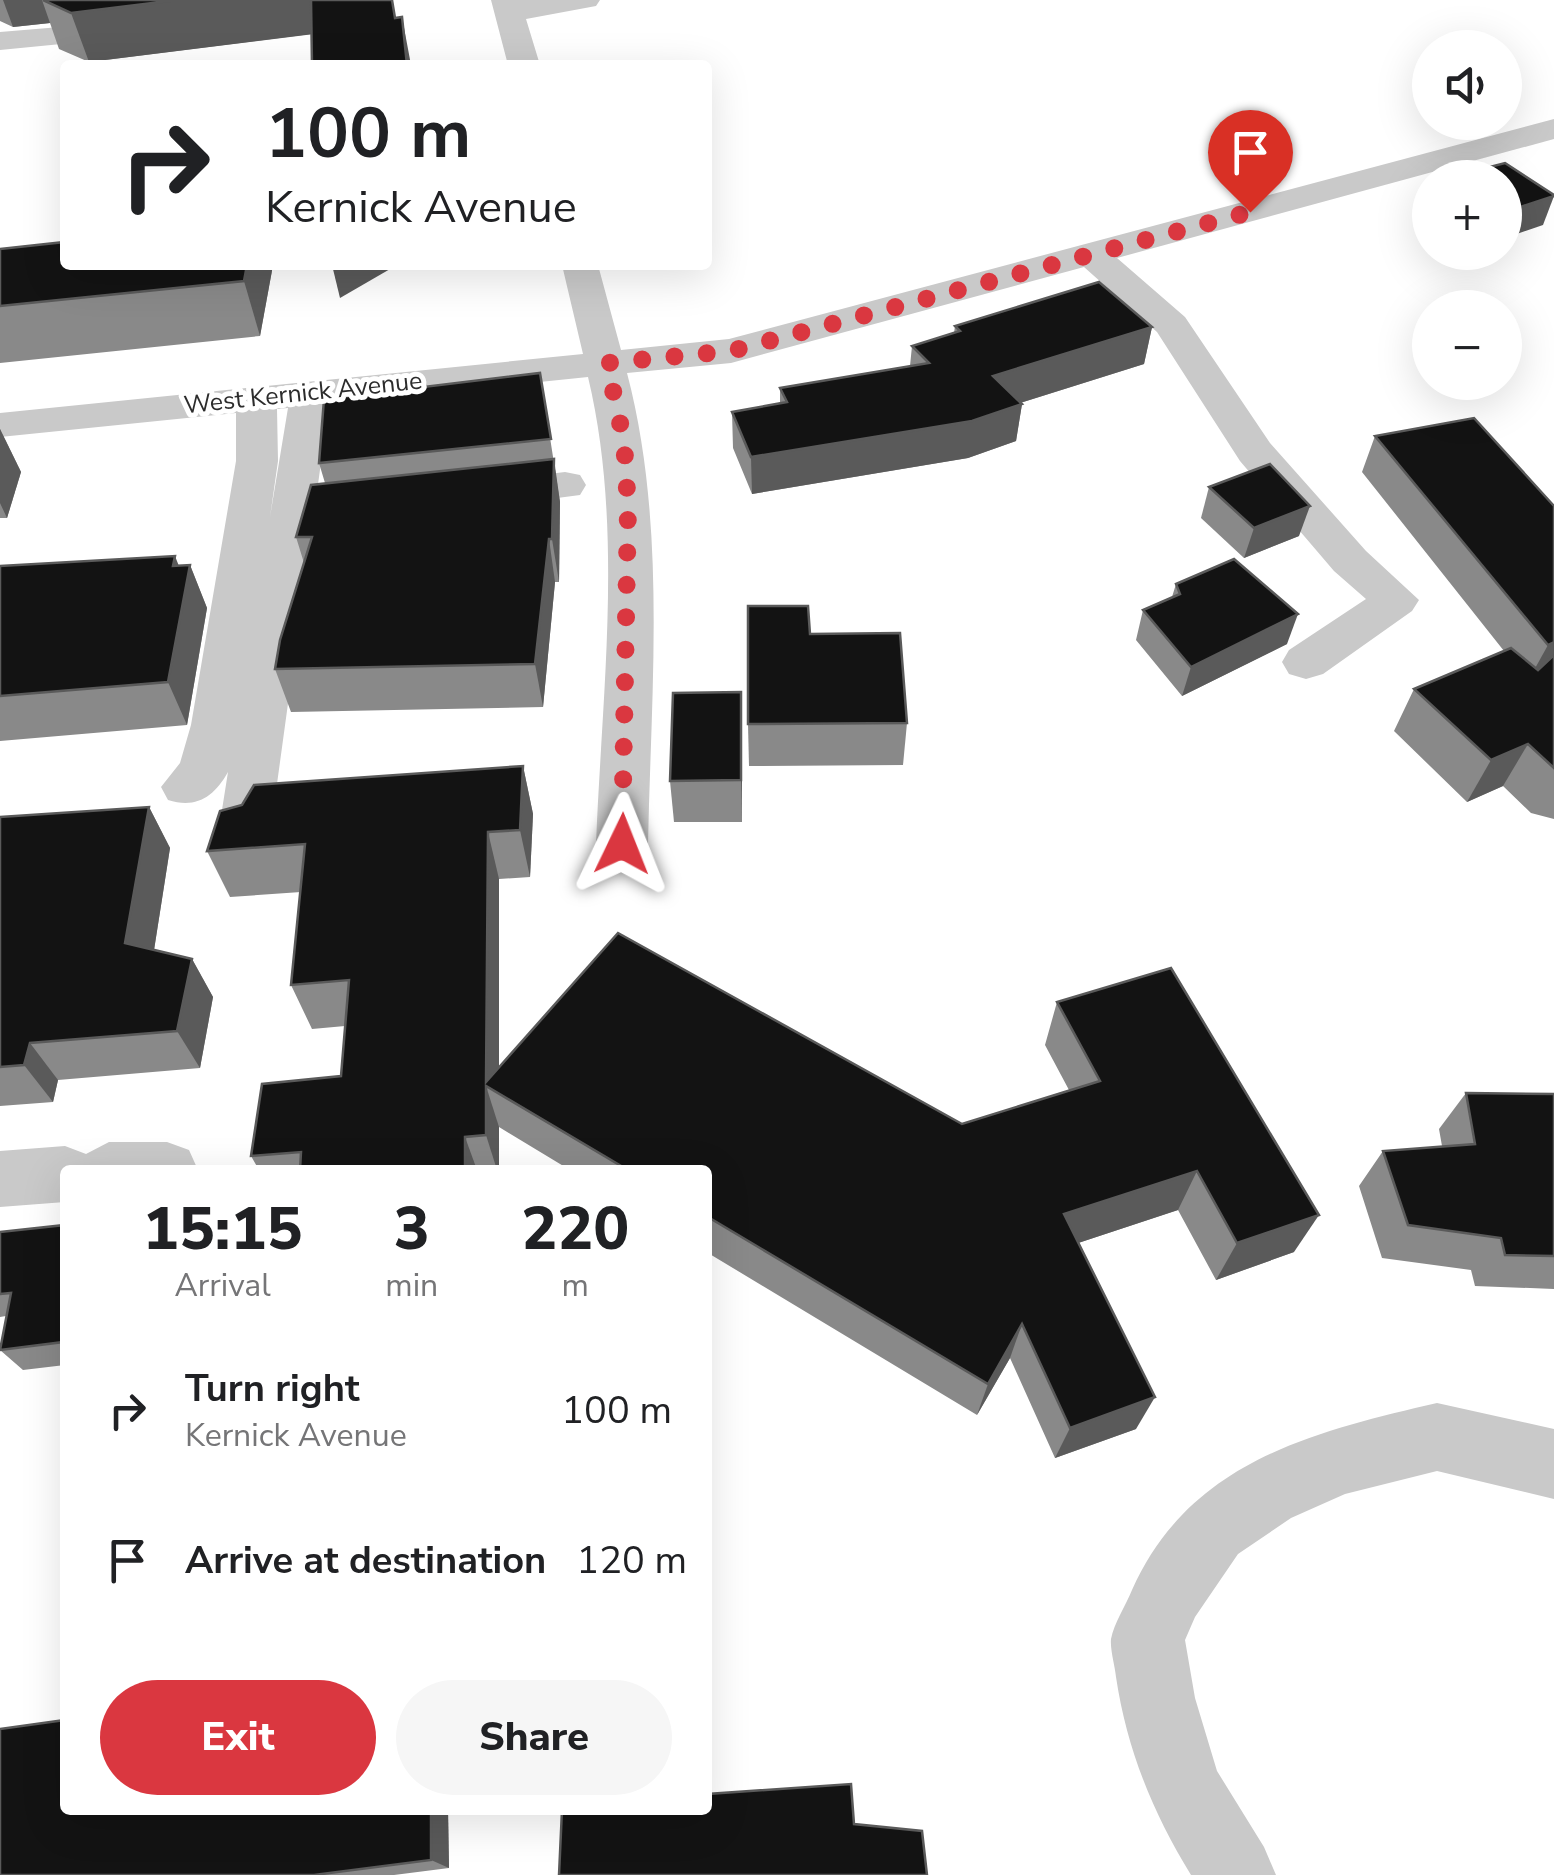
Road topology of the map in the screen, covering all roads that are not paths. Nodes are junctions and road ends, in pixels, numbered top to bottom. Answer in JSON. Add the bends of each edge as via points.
{"nodes":[{"id":1,"x":585,"y":0,"type":"edge"},
{"id":2,"x":508,"y":7,"type":"edge"},
{"id":3,"x":159,"y":28,"type":"edge"},
{"id":4,"x":0,"y":41,"type":"edge"},
{"id":5,"x":523,"y":60,"type":"edge"},
{"id":6,"x":1554,"y":129,"type":"edge"},
{"id":7,"x":1092,"y":255,"type":"junction"},
{"id":8,"x":581,"y":270,"type":"edge"},
{"id":9,"x":607,"y":363,"type":"junction"},
{"id":10,"x":312,"y":391,"type":"junction"},
{"id":11,"x":256,"y":397,"type":"junction"},
{"id":12,"x":0,"y":425,"type":"edge"},
{"id":13,"x":279,"y":463,"type":"junction"},
{"id":14,"x":565,"y":485,"type":"dead end"},
{"id":15,"x":450,"y":497,"type":"edge"},
{"id":16,"x":1306,"y":662,"type":"dead end"},
{"id":17,"x":186,"y":787,"type":"dead end"},
{"id":18,"x":244,"y":834,"type":"edge"},
{"id":19,"x":622,"y":844,"type":"dead end"},
{"id":20,"x":60,"y":1174,"type":"edge"},
{"id":21,"x":0,"y":1178,"type":"edge"},
{"id":22,"x":1554,"y":1464,"type":"edge"},
{"id":23,"x":1236,"y":1875,"type":"edge"}],
"edges":[{"from":1,"to":2,"type":"street"},
{"from":2,"to":5,"type":"street"},
{"from":3,"to":4,"type":"street"},
{"from":6,"to":7,"type":"street","name":"West Kernick Avenue"},
{"from":7,"to":9,"type":"street","name":"West Kernick Avenue","via":[[731,351]]},
{"from":7,"to":16,"type":"street","via":[[1171,325],[1256,452],[1350,561],[1396,600]]},
{"from":8,"to":9,"type":"street"},
{"from":9,"to":10,"type":"street","name":"West Kernick Avenue"},
{"from":9,"to":19,"type":"street","via":[[624,441],[628,507]]},
{"from":10,"to":11,"type":"street","name":"West Kernick Avenue"},
{"from":10,"to":13,"type":"street"},
{"from":11,"to":12,"type":"street","name":"West Kernick Avenue"},
{"from":11,"to":13,"type":"street"},
{"from":13,"to":17,"type":"street","via":[[211,750]]},
{"from":13,"to":18,"type":"street","via":[[315,512]]},
{"from":14,"to":15,"type":"street"},
{"from":20,"to":21,"type":"street"},
{"from":22,"to":23,"type":"street","via":[[1436,1437],[1341,1460],[1266,1493],[1213,1529],[1169,1591],[1148,1640],[1182,1789]]}]}
